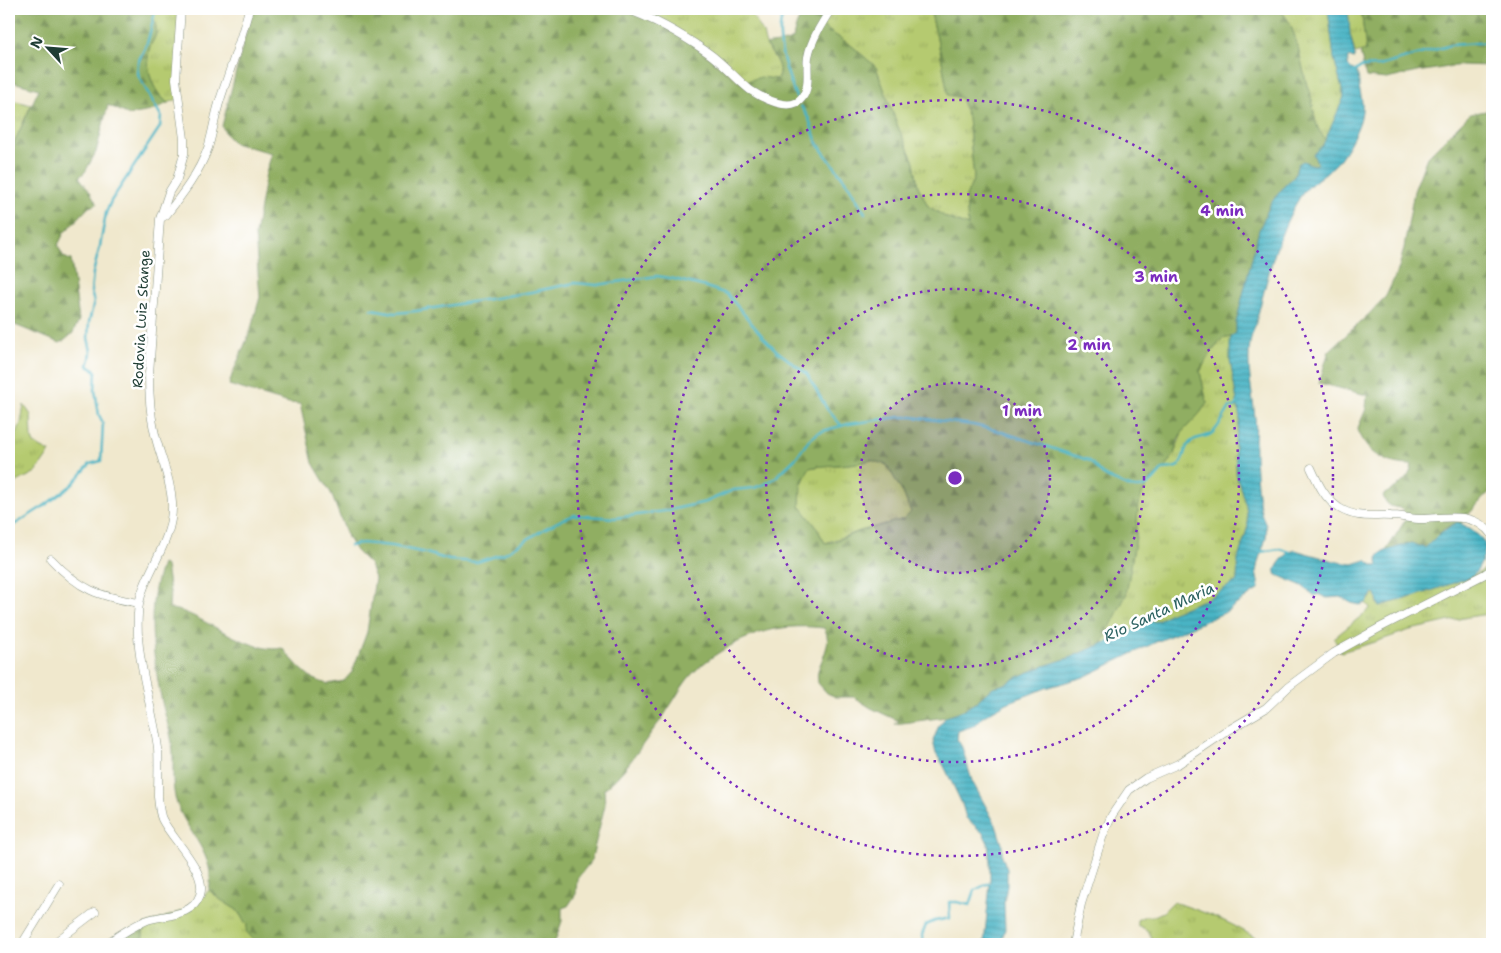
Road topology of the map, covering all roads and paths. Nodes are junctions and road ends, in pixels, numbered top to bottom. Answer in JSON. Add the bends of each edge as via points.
{"nodes":[{"id":1,"x":180,"y":9,"type":"edge"},
{"id":2,"x":249,"y":9,"type":"edge"},
{"id":3,"x":626,"y":9,"type":"edge"},
{"id":4,"x":831,"y":9,"type":"edge"},
{"id":5,"x":160,"y":219,"type":"junction"},
{"id":6,"x":1311,"y":468,"type":"dead end"},
{"id":7,"x":1492,"y":535,"type":"edge"},
{"id":8,"x":51,"y":559,"type":"dead end"},
{"id":9,"x":1492,"y":568,"type":"edge"},
{"id":10,"x":139,"y":603,"type":"junction"},
{"id":11,"x":59,"y":884,"type":"dead end"},
{"id":12,"x":95,"y":912,"type":"dead end"},
{"id":13,"x":22,"y":944,"type":"edge"},
{"id":14,"x":53,"y":944,"type":"edge"},
{"id":15,"x":106,"y":944,"type":"edge"},
{"id":16,"x":1073,"y":944,"type":"edge"}],
"edges":[{"from":1,"to":5,"type":"street","name":"Rodovia Luiz Stange","via":[[176,79],[184,154]]},
{"from":2,"to":5,"type":"street","via":[[208,148],[187,188]]},
{"from":3,"to":4,"type":"street","via":[[656,21],[708,53],[764,98],[793,105],[805,92],[810,48]]},
{"from":5,"to":10,"type":"street","name":"Rodovia Luiz Stange","via":[[149,400],[154,431],[170,485],[172,517],[164,545]]},
{"from":6,"to":7,"type":"street","via":[[1324,493],[1339,508],[1354,514],[1419,519],[1467,518],[1484,526]]},
{"from":8,"to":10,"type":"street","via":[[65,574],[88,590]]},
{"from":9,"to":16,"type":"street","via":[[1334,652],[1266,708],[1178,764],[1146,778],[1129,790],[1103,835],[1081,904]]},
{"from":10,"to":15,"type":"street","name":"Rodovia Luiz Stange","via":[[138,633],[157,746],[160,813],[196,869],[201,889],[196,901],[185,910],[143,922]]},
{"from":11,"to":13,"type":"street"},
{"from":12,"to":14,"type":"street"}]}
